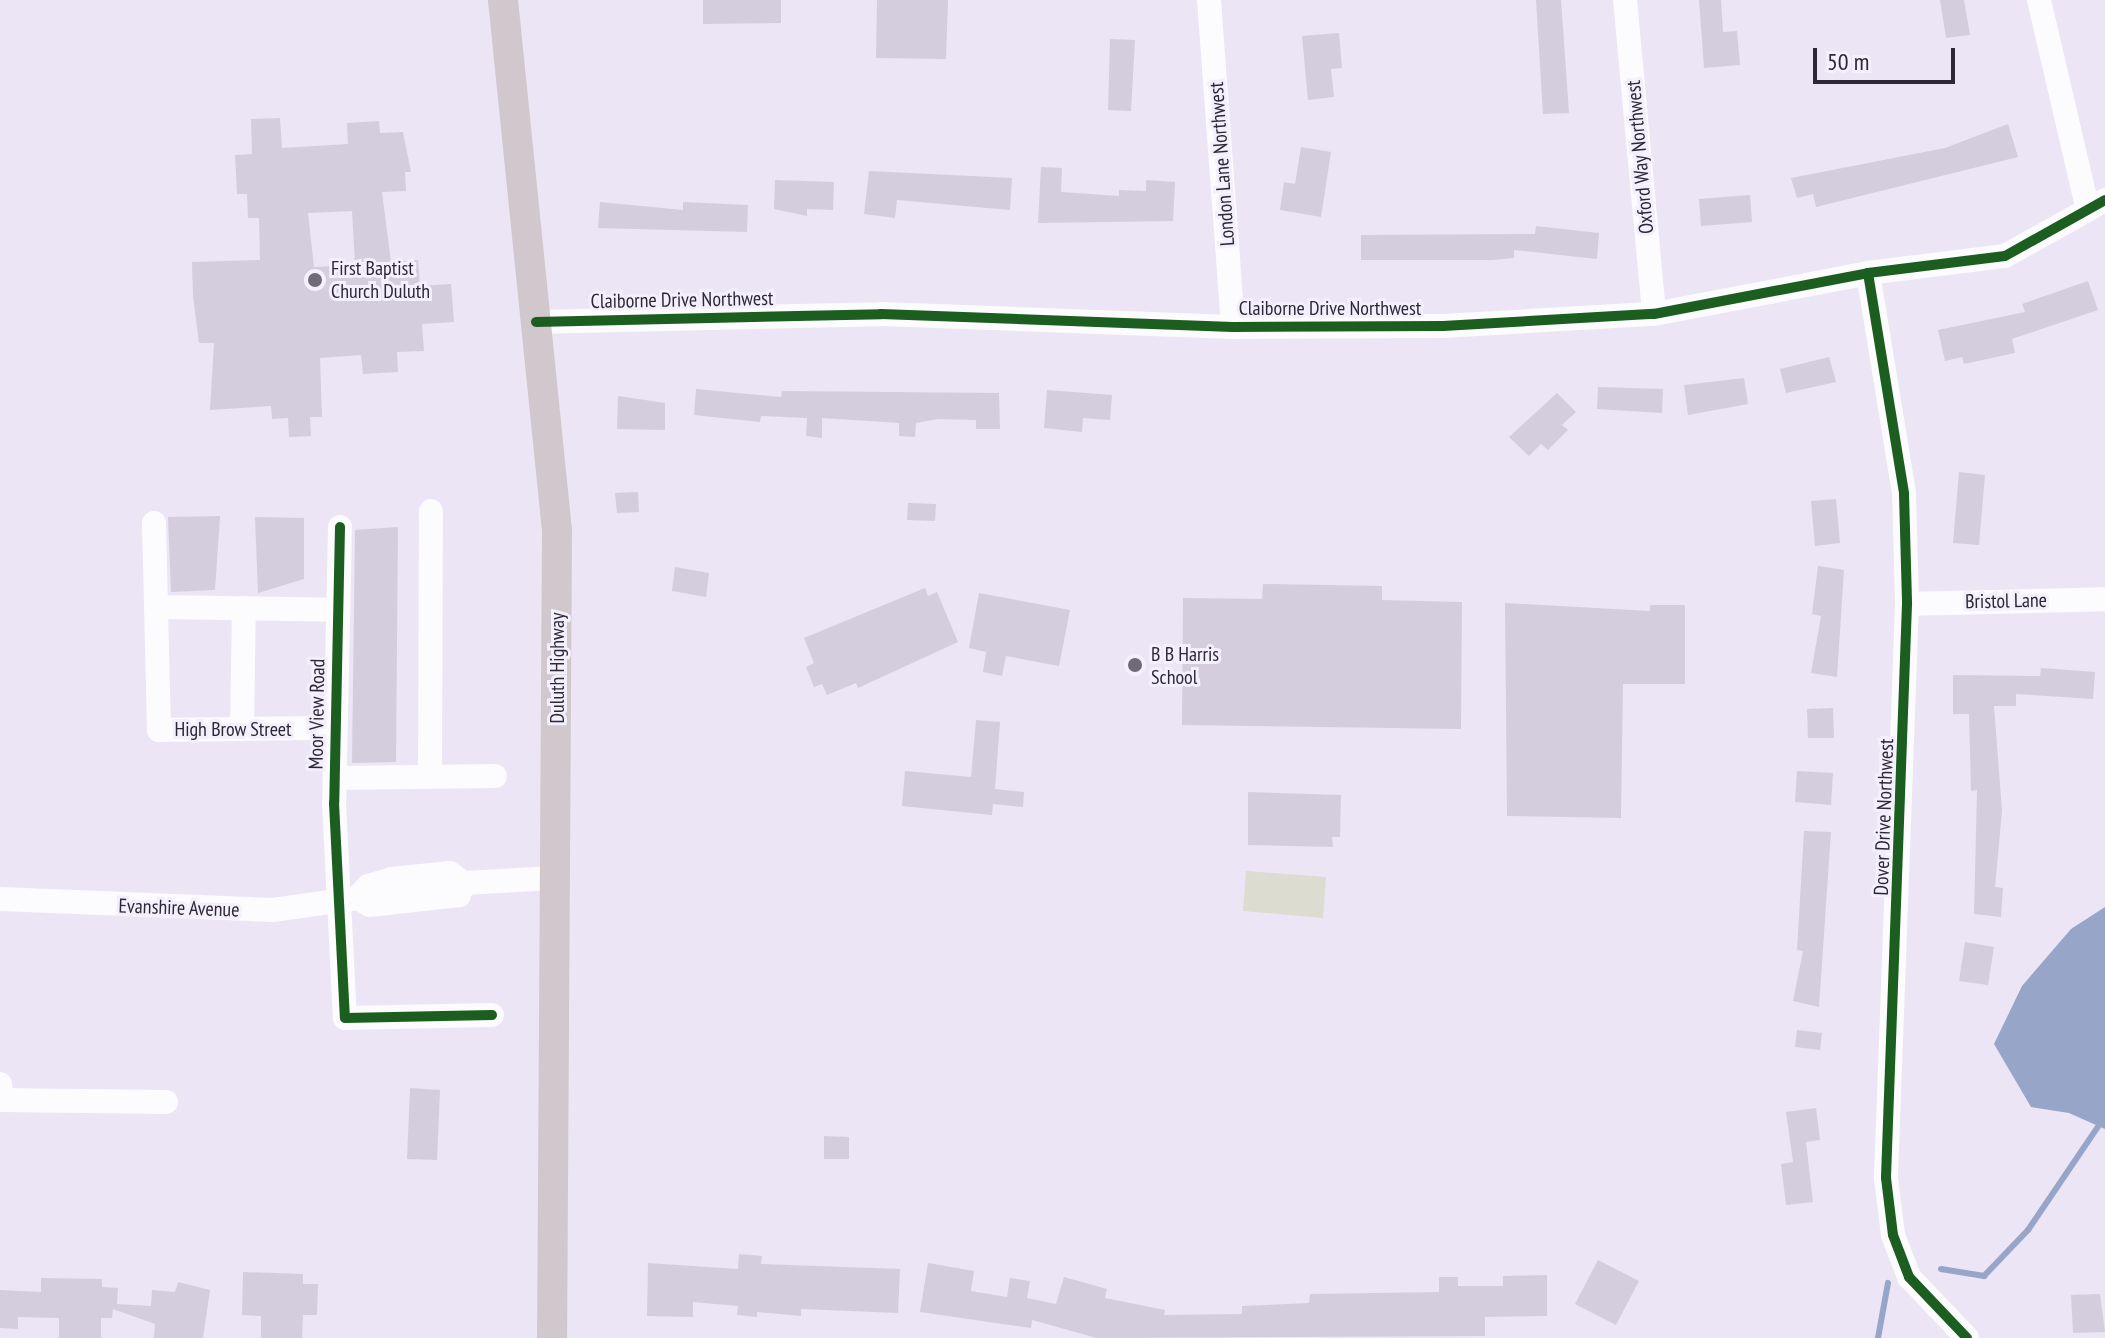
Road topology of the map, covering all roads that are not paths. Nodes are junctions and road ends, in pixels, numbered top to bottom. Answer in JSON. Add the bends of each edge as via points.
{"nodes":[{"id":1,"x":503,"y":0,"type":"edge"},
{"id":2,"x":1209,"y":0,"type":"edge"},
{"id":3,"x":1625,"y":0,"type":"edge"},
{"id":4,"x":2039,"y":0,"type":"edge"},
{"id":5,"x":2096,"y":204,"type":"edge"},
{"id":6,"x":1868,"y":273,"type":"junction"},
{"id":7,"x":1654,"y":314,"type":"junction"},
{"id":8,"x":536,"y":322,"type":"junction"},
{"id":9,"x":1233,"y":327,"type":"junction"},
{"id":10,"x":431,"y":511,"type":"dead end"},
{"id":11,"x":154,"y":523,"type":"dead end"},
{"id":12,"x":340,"y":527,"type":"dead end"},
{"id":13,"x":2105,"y":599,"type":"edge"},
{"id":14,"x":1907,"y":604,"type":"junction"},
{"id":15,"x":156,"y":607,"type":"junction"},
{"id":16,"x":244,"y":608,"type":"junction"},
{"id":17,"x":337,"y":610,"type":"junction"},
{"id":18,"x":335,"y":728,"type":"junction"},
{"id":19,"x":242,"y":729,"type":"junction"},
{"id":20,"x":495,"y":776,"type":"dead end"},
{"id":21,"x":430,"y":777,"type":"junction"},
{"id":22,"x":335,"y":778,"type":"junction"},
{"id":23,"x":554,"y":878,"type":"junction"},
{"id":24,"x":0,"y":899,"type":"edge"},
{"id":25,"x":350,"y":900,"type":"junction"},
{"id":26,"x":492,"y":1015,"type":"dead end"},
{"id":27,"x":1,"y":1095,"type":"edge"},
{"id":28,"x":166,"y":1102,"type":"dead end"},
{"id":29,"x":552,"y":1338,"type":"edge"},
{"id":30,"x":1967,"y":1338,"type":"edge"}],
"edges":[{"from":1,"to":8,"type":"main road","name":"Duluth Highway"},
{"from":2,"to":9,"type":"street","name":"London Lane Northwest"},
{"from":3,"to":7,"type":"street","name":"Oxford Way Northwest"},
{"from":4,"to":5,"type":"street"},
{"from":5,"to":6,"type":"street","name":"Claiborne Drive Northwest","via":[[2005,256]]},
{"from":6,"to":7,"type":"street","name":"Claiborne Drive Northwest"},
{"from":6,"to":14,"type":"street","name":"Dover Drive Northwest","via":[[1904,494]]},
{"from":7,"to":9,"type":"street","name":"Claiborne Drive Northwest","via":[[1443,326]]},
{"from":8,"to":9,"type":"street","name":"Claiborne Drive Northwest","via":[[881,314]]},
{"from":8,"to":23,"type":"main road","name":"Duluth Highway","via":[[557,531]]},
{"from":10,"to":21,"type":"street"},
{"from":11,"to":15,"type":"street"},
{"from":12,"to":17,"type":"street","name":"Moor View Road"},
{"from":13,"to":14,"type":"street","name":"Bristol Lane"},
{"from":14,"to":30,"type":"street","name":"Dover Drive Northwest","via":[[1886,1178],[1893,1235],[1909,1277]]},
{"from":15,"to":16,"type":"street"},
{"from":15,"to":19,"type":"street","name":"High Brow Street","via":[[159,730]]},
{"from":16,"to":17,"type":"street"},
{"from":16,"to":19,"type":"street"},
{"from":17,"to":18,"type":"street","name":"Moor View Road"},
{"from":18,"to":19,"type":"street","name":"High Brow Street"},
{"from":18,"to":22,"type":"street","name":"Moor View Road"},
{"from":20,"to":21,"type":"street"},
{"from":21,"to":22,"type":"street"},
{"from":22,"to":25,"type":"street","name":"Moor View Road"},
{"from":23,"to":25,"type":"street","name":"Evanshire Avenue","via":[[463,883],[450,873],[418,888],[368,886]]},
{"from":23,"to":29,"type":"main road","name":"Duluth Highway"},
{"from":24,"to":25,"type":"street","name":"Evanshire Avenue","via":[[273,910]]},
{"from":25,"to":26,"type":"street","name":"Moor View Road","via":[[345,1018]]},
{"from":27,"to":28,"type":"street"}]}
